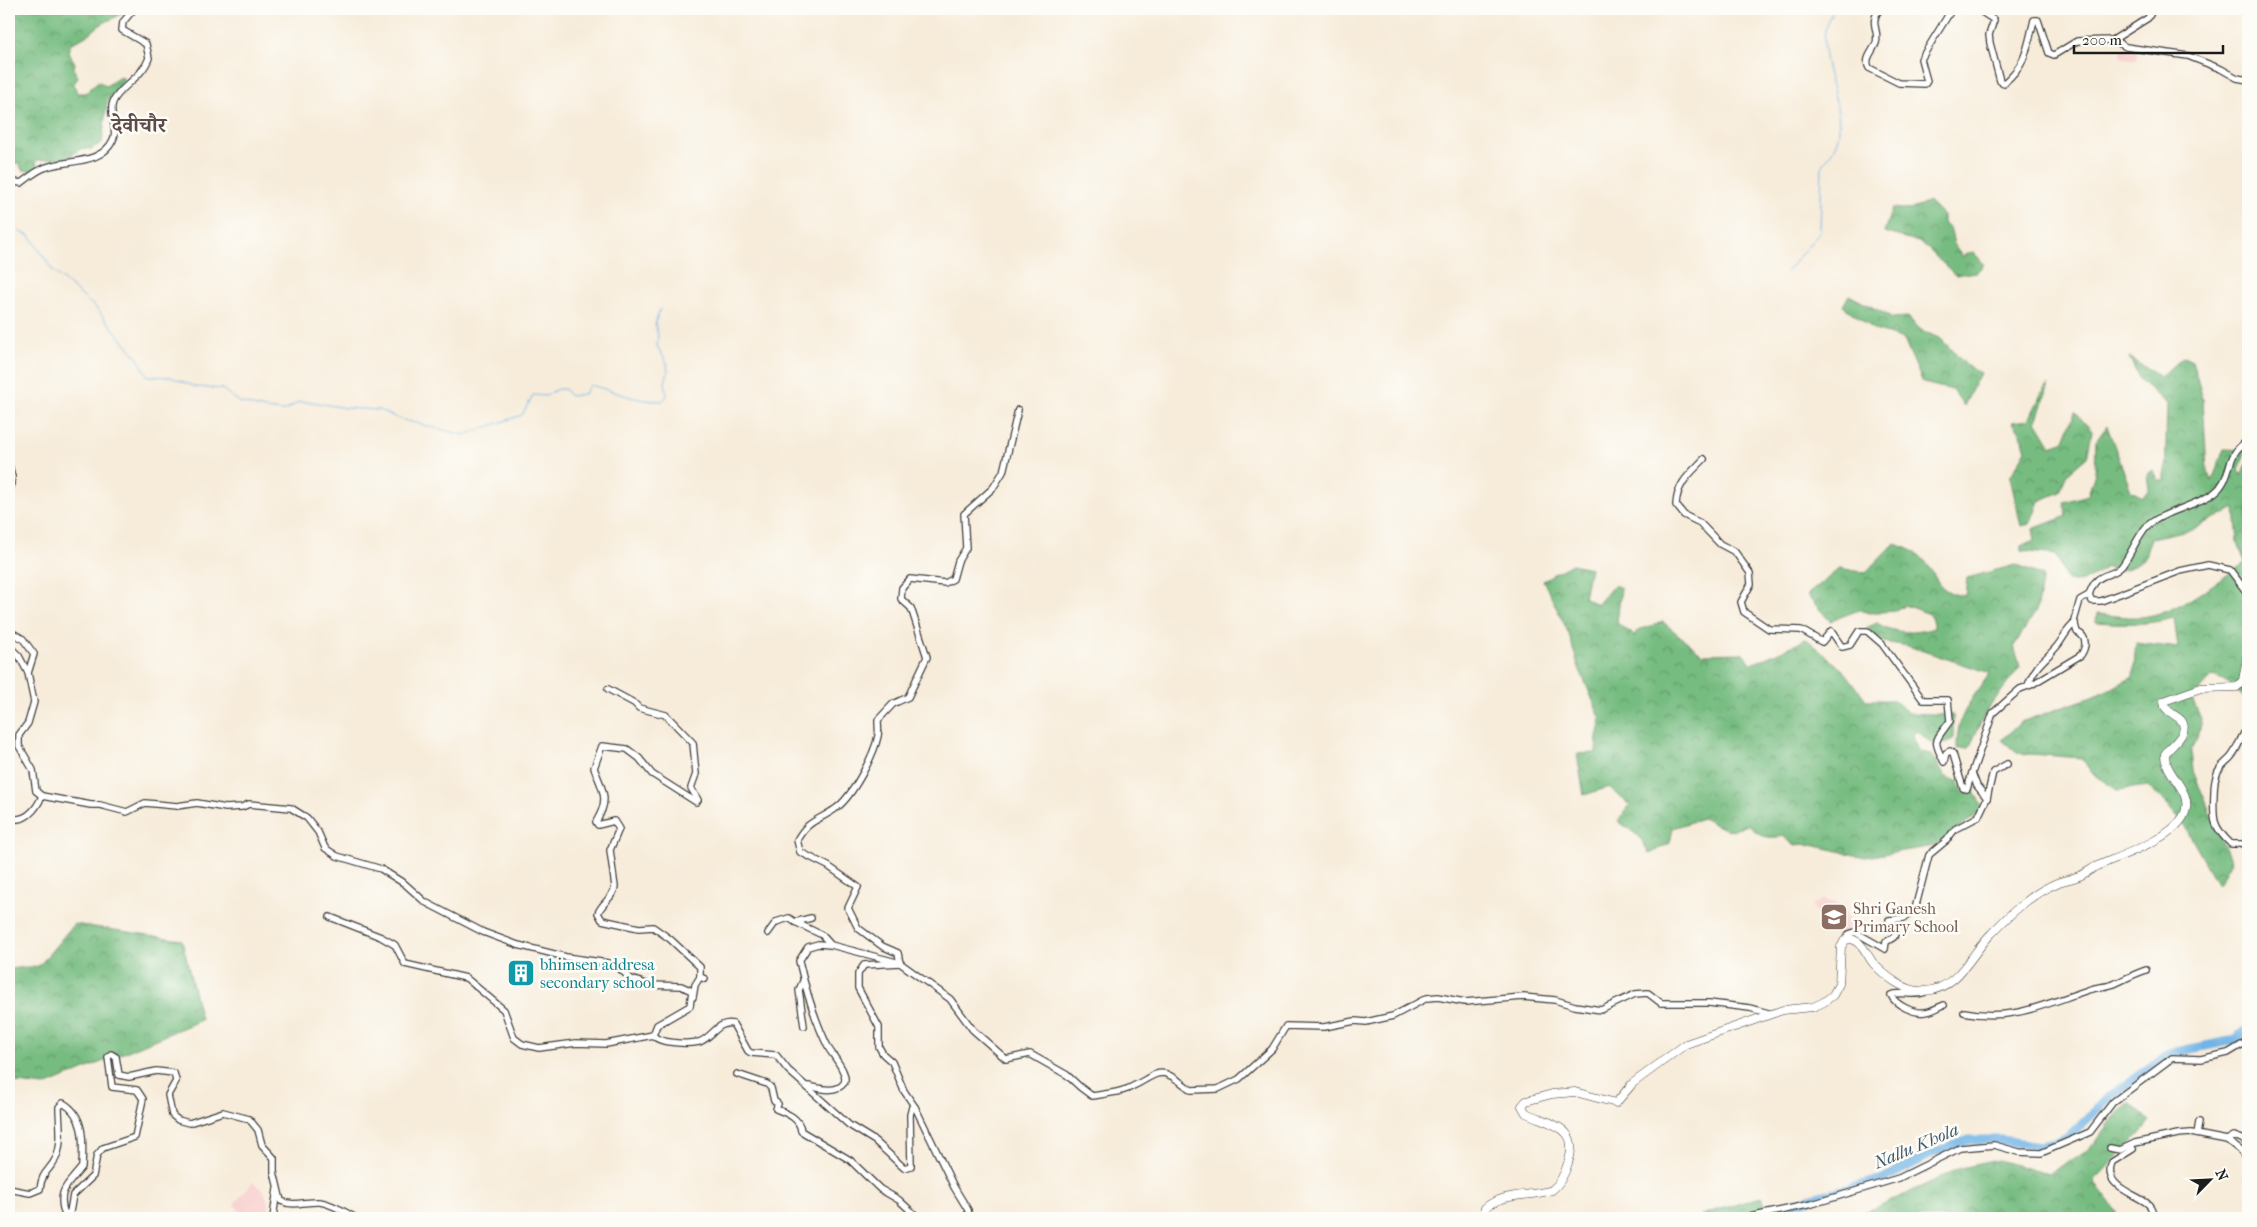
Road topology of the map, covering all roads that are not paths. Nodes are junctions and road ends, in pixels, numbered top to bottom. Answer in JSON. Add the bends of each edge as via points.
{"nodes":[{"id":1,"x":134,"y":9,"type":"edge"},
{"id":2,"x":1880,"y":9,"type":"edge"},
{"id":3,"x":1952,"y":9,"type":"edge"},
{"id":4,"x":1977,"y":9,"type":"edge"},
{"id":5,"x":2153,"y":9,"type":"edge"},
{"id":6,"x":2113,"y":40,"type":"junction"},
{"id":7,"x":2248,"y":80,"type":"edge"},
{"id":8,"x":9,"y":181,"type":"edge"},
{"id":9,"x":1018,"y":410,"type":"dead end"},
{"id":10,"x":2248,"y":441,"type":"edge"},
{"id":11,"x":1704,"y":459,"type":"dead end"},
{"id":12,"x":9,"y":465,"type":"edge"},
{"id":13,"x":9,"y":497,"type":"edge"},
{"id":14,"x":2248,"y":594,"type":"edge"},
{"id":15,"x":2089,"y":595,"type":"junction"},
{"id":16,"x":2075,"y":623,"type":"junction"},
{"id":17,"x":9,"y":631,"type":"edge"},
{"id":18,"x":9,"y":646,"type":"edge"},
{"id":19,"x":2248,"y":653,"type":"edge"},
{"id":20,"x":28,"y":674,"type":"junction"},
{"id":21,"x":2028,"y":685,"type":"junction"},
{"id":22,"x":608,"y":689,"type":"dead end"},
{"id":23,"x":2248,"y":731,"type":"edge"},
{"id":24,"x":2007,"y":764,"type":"dead end"},
{"id":25,"x":1972,"y":773,"type":"junction"},
{"id":26,"x":42,"y":796,"type":"junction"},
{"id":27,"x":1987,"y":798,"type":"junction"},
{"id":28,"x":9,"y":818,"type":"edge"},
{"id":29,"x":2248,"y":846,"type":"edge"},
{"id":30,"x":330,"y":917,"type":"dead end"},
{"id":31,"x":811,"y":918,"type":"dead end"},
{"id":32,"x":795,"y":922,"type":"junction"},
{"id":33,"x":768,"y":933,"type":"dead end"},
{"id":34,"x":1845,"y":940,"type":"junction"},
{"id":35,"x":831,"y":945,"type":"junction"},
{"id":36,"x":900,"y":963,"type":"junction"},
{"id":37,"x":2146,"y":970,"type":"dead end"},
{"id":38,"x":803,"y":981,"type":"junction"},
{"id":39,"x":1927,"y":991,"type":"junction"},
{"id":40,"x":1944,"y":1005,"type":"dead end"},
{"id":41,"x":690,"y":1006,"type":"junction"},
{"id":42,"x":1964,"y":1012,"type":"dead end"},
{"id":43,"x":1772,"y":1014,"type":"junction"},
{"id":44,"x":804,"y":1026,"type":"dead end"},
{"id":45,"x":653,"y":1035,"type":"junction"},
{"id":46,"x":2248,"y":1041,"type":"edge"},
{"id":47,"x":737,"y":1074,"type":"dead end"},
{"id":48,"x":808,"y":1086,"type":"junction"},
{"id":49,"x":915,"y":1107,"type":"junction"},
{"id":50,"x":2199,"y":1122,"type":"dead end"},
{"id":51,"x":2197,"y":1134,"type":"junction"},
{"id":52,"x":2227,"y":1140,"type":"junction"},
{"id":53,"x":2143,"y":1142,"type":"junction"},
{"id":54,"x":2248,"y":1145,"type":"edge"},
{"id":55,"x":2110,"y":1148,"type":"dead end"},
{"id":56,"x":2248,"y":1161,"type":"edge"},
{"id":57,"x":278,"y":1184,"type":"junction"},
{"id":58,"x":9,"y":1189,"type":"edge"},
{"id":59,"x":272,"y":1218,"type":"edge"},
{"id":60,"x":356,"y":1218,"type":"edge"},
{"id":61,"x":914,"y":1218,"type":"edge"},
{"id":62,"x":969,"y":1218,"type":"edge"},
{"id":63,"x":1483,"y":1218,"type":"edge"},
{"id":64,"x":1745,"y":1218,"type":"edge"},
{"id":65,"x":2155,"y":1218,"type":"edge"}],
"edges":[{"from":1,"to":8,"type":"street","via":[[124,20],[122,30],[146,44],[149,58],[140,74],[113,101],[115,133],[110,146],[85,160],[42,169],[21,183]]},
{"from":2,"to":3,"type":"street","via":[[1874,20],[1877,40],[1867,61],[1869,68],[1899,84],[1925,84],[1921,58]]},
{"from":4,"to":6,"type":"street","via":[[1994,20],[1990,43],[2000,82],[2004,83],[2018,72],[2024,60],[2034,20],[2038,20],[2049,53],[2054,55],[2077,42]]},
{"from":5,"to":6,"type":"street","via":[[2148,18]]},
{"from":6,"to":7,"type":"street","via":[[2126,47],[2188,56]]},
{"from":9,"to":36,"type":"street","via":[[1003,472],[993,488],[964,514],[966,548],[953,579],[945,583],[910,579],[902,588],[901,599],[911,608],[926,657],[914,688],[908,697],[893,704],[878,720],[874,747],[852,791],[837,808],[804,827],[797,840],[800,852],[858,886],[848,908],[858,928],[882,946],[898,952]]},
{"from":10,"to":15,"type":"street","via":[[2237,447],[2225,480],[2215,492],[2147,526],[2122,566],[2094,583]]},
{"from":11,"to":25,"type":"street","via":[[1682,482],[1676,493],[1676,505],[1684,515],[1700,523],[1720,544],[1734,552],[1750,573],[1751,584],[1741,602],[1744,612],[1769,629],[1801,630],[1822,642],[1831,631],[1842,647],[1850,645],[1859,632],[1867,631],[1882,644],[1923,700],[1948,700],[1950,722],[1935,741],[1935,746],[1944,762],[1946,753],[1950,751],[1953,754],[1963,788],[1967,789]]},
{"from":12,"to":13,"type":"street","via":[[12,477]]},
{"from":14,"to":15,"type":"street","via":[[2230,570],[2208,565],[2180,571],[2101,601],[2092,601]]},
{"from":15,"to":16,"type":"street","via":[[2080,600]]},
{"from":16,"to":21,"type":"street","via":[[2037,666]]},
{"from":16,"to":21,"type":"street","via":[[2085,642],[2081,655]]},
{"from":17,"to":20,"type":"street","via":[[23,639],[34,654]]},
{"from":18,"to":20,"type":"street","via":[[19,656]]},
{"from":19,"to":39,"type":"main road","via":[[2243,680],[2237,687],[2201,688],[2164,701],[2167,710],[2180,720],[2184,729],[2164,754],[2184,792],[2185,810],[2178,823],[2142,846],[2078,876],[2057,882],[2018,907],[1990,934],[1950,982]]},
{"from":20,"to":26,"type":"street","via":[[34,702],[28,723],[19,735],[19,746],[33,770],[36,791]]},
{"from":21,"to":25,"type":"street","via":[[1993,713]]},
{"from":22,"to":41,"type":"street","via":[[639,708],[666,715],[693,743],[696,774],[691,788],[698,800],[696,802],[652,774],[627,749],[602,746],[594,768],[606,798],[604,810],[596,822],[598,825],[614,821],[618,829],[610,850],[614,893],[598,913],[602,920],[639,928],[652,927],[700,967],[703,978],[695,985]]},
{"from":23,"to":29,"type":"street","via":[[2218,772],[2212,808],[2219,832],[2231,844]]},
{"from":24,"to":27,"type":"street","via":[[1993,772]]},
{"from":25,"to":27,"type":"street"},
{"from":26,"to":28,"type":"street","via":[[37,807],[26,817]]},
{"from":26,"to":41,"type":"street","via":[[124,812],[149,802],[177,806],[197,803],[226,808],[242,808],[249,804],[292,808],[308,818],[325,848],[337,856],[381,868],[424,902],[483,932],[566,957],[615,964],[631,979],[649,985],[681,986],[692,991]]},
{"from":27,"to":34,"type":"street","via":[[1978,817],[1954,829],[1947,840],[1929,855],[1915,909],[1904,918],[1888,920],[1888,927],[1896,931],[1894,937],[1886,942],[1885,949],[1855,932]]},
{"from":30,"to":45,"type":"street","via":[[395,946],[405,964],[466,978],[504,1010],[514,1038],[522,1044],[540,1048],[576,1043],[606,1044]]},
{"from":31,"to":32,"type":"street"},
{"from":32,"to":33,"type":"street","via":[[789,918],[776,922]]},
{"from":32,"to":35,"type":"street","via":[[822,935]]},
{"from":34,"to":39,"type":"main road","via":[[1858,942],[1877,966],[1902,985],[1917,992]]},
{"from":34,"to":43,"type":"main road","via":[[1841,947],[1839,984],[1833,995],[1813,1007]]},
{"from":35,"to":36,"type":"street"},
{"from":35,"to":38,"type":"street","via":[[808,947],[800,961]]},
{"from":36,"to":43,"type":"street","via":[[950,999],[974,1030],[1006,1059],[1030,1054],[1067,1075],[1092,1096],[1126,1090],[1155,1073],[1173,1076],[1191,1090],[1218,1089],[1239,1079],[1272,1049],[1286,1026],[1324,1027],[1366,1022],[1393,1016],[1427,998],[1445,997],[1465,1002],[1523,997],[1600,1010],[1635,994],[1648,993],[1661,1003],[1717,1004]]},
{"from":36,"to":49,"type":"street","via":[[864,965],[858,974],[858,988],[879,1027],[878,1047],[892,1062],[904,1091]]},
{"from":37,"to":42,"type":"street","via":[[2114,984],[2005,1016]]},
{"from":38,"to":44,"type":"street","via":[[799,990]]},
{"from":38,"to":48,"type":"street","via":[[829,1048],[845,1076],[845,1082],[839,1088],[826,1090]]},
{"from":39,"to":40,"type":"street","via":[[1918,995],[1891,995],[1897,1005],[1921,1012]]},
{"from":41,"to":45,"type":"street","via":[[657,1025]]},
{"from":43,"to":63,"type":"main road","via":[[1686,1044],[1637,1079],[1616,1102],[1575,1092],[1526,1101],[1522,1106],[1526,1113],[1562,1128],[1569,1135],[1572,1149],[1568,1164],[1561,1181],[1552,1190],[1495,1202],[1485,1208]]},
{"from":45,"to":48,"type":"street","via":[[664,1042],[700,1042],[723,1024],[733,1024],[748,1051],[776,1055]]},
{"from":46,"to":64,"type":"street","via":[[2228,1053],[2201,1059],[2172,1058],[2113,1102],[2090,1132],[2041,1153],[2019,1152],[1994,1145],[1960,1148],[1899,1178],[1812,1204]]},
{"from":47,"to":61,"type":"street","via":[[767,1084],[778,1104],[776,1109],[791,1115],[801,1131],[850,1160],[880,1189],[899,1200],[914,1214]]},
{"from":48,"to":49,"type":"street","via":[[849,1125],[875,1141],[904,1168],[911,1166],[910,1115]]},
{"from":49,"to":62,"type":"street","via":[[968,1210]]},
{"from":50,"to":51,"type":"street"},
{"from":51,"to":52,"type":"street"},
{"from":51,"to":53,"type":"street","via":[[2178,1134]]},
{"from":52,"to":54,"type":"street","via":[[2234,1136]]},
{"from":52,"to":56,"type":"street","via":[[2242,1151]]},
{"from":53,"to":55,"type":"street","via":[[2120,1150]]},
{"from":53,"to":65,"type":"street","via":[[2112,1162],[2111,1174],[2118,1186],[2149,1204]]},
{"from":57,"to":58,"type":"street","via":[[274,1158],[262,1145],[258,1130],[249,1119],[223,1112],[189,1123],[178,1120],[172,1115],[168,1095],[176,1081],[174,1073],[156,1071],[129,1077],[118,1075],[116,1057],[111,1054],[108,1057],[112,1087],[138,1090],[143,1100],[135,1137],[103,1148],[97,1155],[93,1176],[73,1195],[70,1212],[65,1216],[62,1204],[64,1189],[82,1167],[83,1140],[75,1116],[62,1103],[59,1107],[60,1140],[56,1158],[42,1176],[40,1189],[30,1193]]},
{"from":57,"to":59,"type":"street"},
{"from":57,"to":60,"type":"street","via":[[281,1201],[289,1205],[320,1202]]}]}
